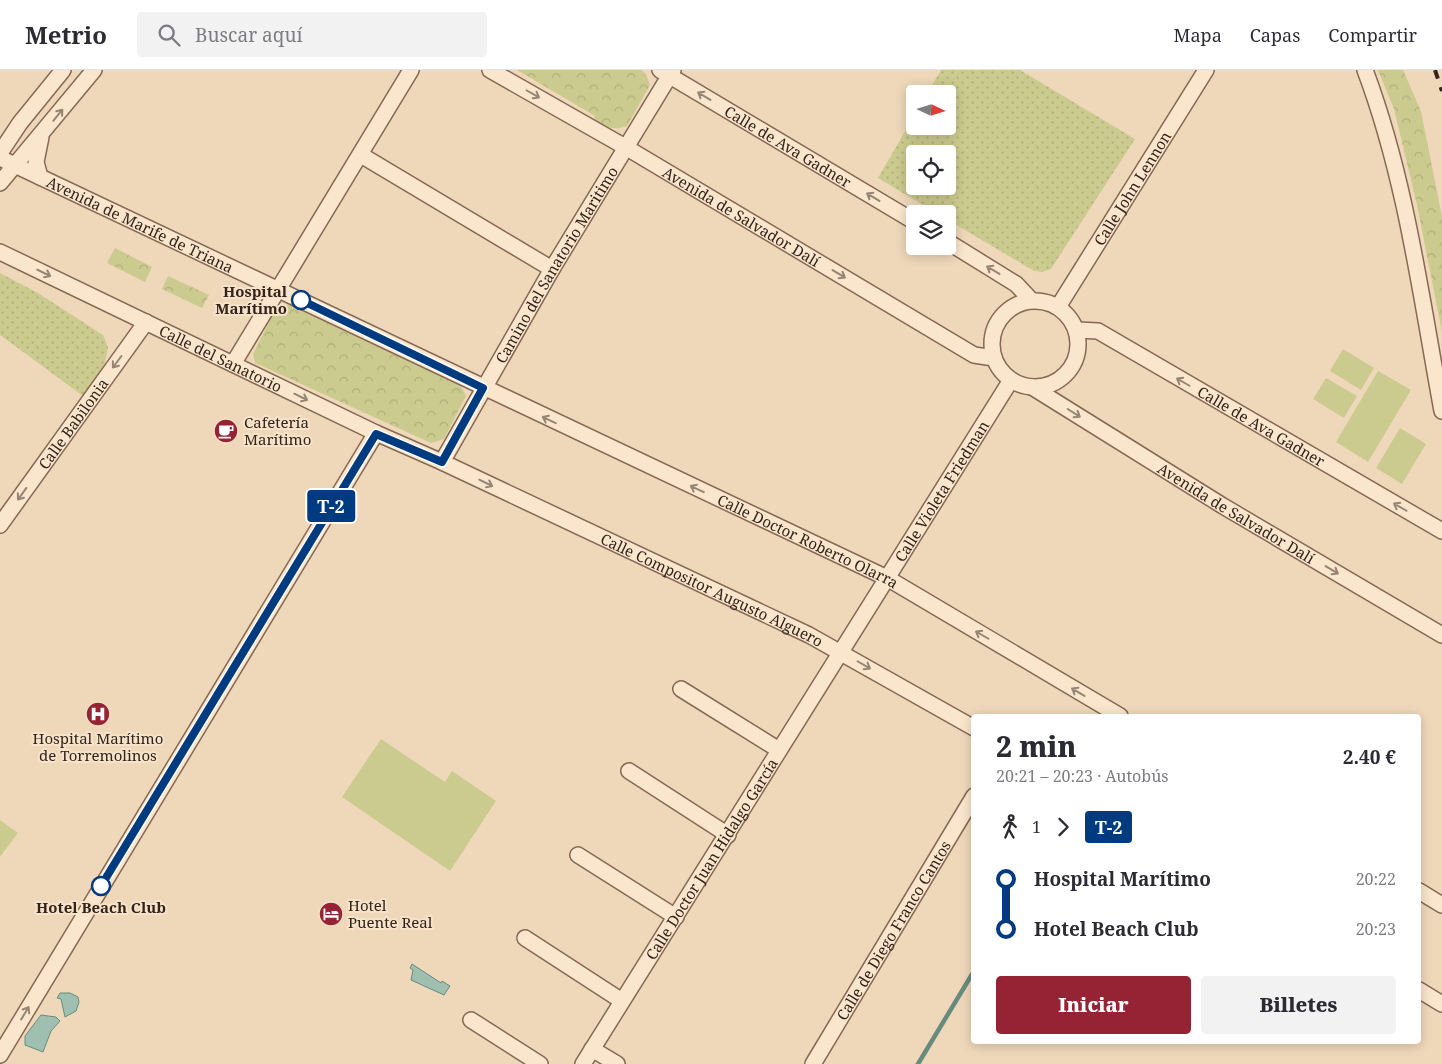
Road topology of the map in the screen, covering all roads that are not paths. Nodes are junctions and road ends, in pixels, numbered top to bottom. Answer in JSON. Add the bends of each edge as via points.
{"nodes":[{"id":1,"x":63,"y":70,"type":"edge"},
{"id":2,"x":94,"y":70,"type":"edge"},
{"id":3,"x":411,"y":70,"type":"edge"},
{"id":4,"x":490,"y":70,"type":"edge"},
{"id":5,"x":1206,"y":70,"type":"edge"},
{"id":6,"x":1365,"y":70,"type":"edge"},
{"id":7,"x":667,"y":72,"type":"edge"},
{"id":8,"x":42,"y":135,"type":"junction"},
{"id":9,"x":627,"y":148,"type":"junction"},
{"id":10,"x":0,"y":153,"type":"edge"},
{"id":11,"x":361,"y":155,"type":"junction"},
{"id":12,"x":7,"y":161,"type":"edge"},
{"id":13,"x":40,"y":177,"type":"junction"},
{"id":14,"x":0,"y":183,"type":"edge"},
{"id":15,"x":906,"y":217,"type":"edge"},
{"id":16,"x":956,"y":247,"type":"edge"},
{"id":17,"x":0,"y":252,"type":"edge"},
{"id":18,"x":552,"y":269,"type":"junction"},
{"id":19,"x":279,"y":289,"type":"junction"},
{"id":20,"x":1031,"y":300,"type":"junction"},
{"id":21,"x":1058,"y":307,"type":"junction"},
{"id":22,"x":146,"y":322,"type":"junction"},
{"id":23,"x":1077,"y":330,"type":"junction"},
{"id":24,"x":994,"y":358,"type":"junction"},
{"id":25,"x":233,"y":364,"type":"junction"},
{"id":26,"x":1010,"y":380,"type":"junction"},
{"id":27,"x":1032,"y":387,"type":"junction"},
{"id":28,"x":483,"y":388,"type":"junction"},
{"id":29,"x":1442,"y":411,"type":"edge"},
{"id":30,"x":376,"y":434,"type":"junction"},
{"id":31,"x":442,"y":462,"type":"junction"},
{"id":32,"x":0,"y":525,"type":"edge"},
{"id":33,"x":1442,"y":531,"type":"edge"},
{"id":34,"x":887,"y":578,"type":"junction"},
{"id":35,"x":1442,"y":635,"type":"edge"},
{"id":36,"x":842,"y":652,"type":"junction"},
{"id":37,"x":682,"y":689,"type":"dead end"},
{"id":38,"x":1117,"y":714,"type":"edge"},
{"id":39,"x":971,"y":726,"type":"edge"},
{"id":40,"x":780,"y":750,"type":"junction"},
{"id":41,"x":629,"y":772,"type":"dead end"},
{"id":42,"x":971,"y":801,"type":"edge"},
{"id":43,"x":728,"y":835,"type":"junction"},
{"id":44,"x":578,"y":855,"type":"dead end"},
{"id":45,"x":1421,"y":892,"type":"edge"},
{"id":46,"x":1442,"y":905,"type":"edge"},
{"id":47,"x":676,"y":917,"type":"junction"},
{"id":48,"x":525,"y":938,"type":"dead end"},
{"id":49,"x":1421,"y":991,"type":"edge"},
{"id":50,"x":622,"y":1001,"type":"junction"},
{"id":51,"x":1442,"y":1004,"type":"edge"},
{"id":52,"x":471,"y":1020,"type":"dead end"},
{"id":53,"x":592,"y":1049,"type":"junction"},
{"id":54,"x":0,"y":1055,"type":"edge"},
{"id":55,"x":540,"y":1064,"type":"edge"},
{"id":56,"x":583,"y":1064,"type":"edge"},
{"id":57,"x":617,"y":1064,"type":"edge"},
{"id":58,"x":813,"y":1064,"type":"edge"}],
"edges":[{"from":1,"to":10,"type":"street","via":[[20,122]]},
{"from":8,"to":2,"type":"street","one_way":true},
{"from":3,"to":11,"type":"street"},
{"from":4,"to":9,"type":"street","name":"Avenida de Salvador Dalí","one_way":true},
{"from":5,"to":21,"type":"street","name":"Calle John Lennon"},
{"from":6,"to":29,"type":"street","via":[[1381,113],[1408,222]]},
{"from":7,"to":9,"type":"street","name":"Camino del Sanatorio Maritimo"},
{"from":15,"to":7,"type":"street","name":"Calle de Ava Gadner","one_way":true},
{"from":8,"to":12,"type":"street"},
{"from":8,"to":13,"type":"street","name":"Avenida de Marife de Triana","via":[[36,162]]},
{"from":9,"to":18,"type":"street","name":"Camino del Sanatorio Maritimo"},
{"from":9,"to":24,"type":"street","name":"Avenida de Salvador Dalí","one_way":true,"via":[[974,354]]},
{"from":11,"to":18,"type":"street"},
{"from":11,"to":19,"type":"street"},
{"from":12,"to":13,"type":"street","name":"Avenida de Marife de Triana"},
{"from":12,"to":14,"type":"street"},
{"from":13,"to":19,"type":"street","name":"Avenida de Marife de Triana"},
{"from":20,"to":16,"type":"street","one_way":true,"via":[[1016,284]]},
{"from":17,"to":22,"type":"street","name":"Calle del Sanatorio","one_way":true},
{"from":18,"to":28,"type":"street","name":"Camino del Sanatorio Maritimo"},
{"from":19,"to":25,"type":"street"},
{"from":19,"to":28,"type":"street","name":"Avenida de Marife de Triana"},
{"from":20,"to":21,"type":"street","via":[[1045,301]]},
{"from":20,"to":24,"type":"street","via":[[1013,307],[999,320],[993,332]]},
{"from":21,"to":23,"type":"street"},
{"from":22,"to":25,"type":"street","name":"Calle del Sanatorio"},
{"from":22,"to":32,"type":"street","name":"Calle Babilonia","one_way":true},
{"from":23,"to":27,"type":"street","via":[[1079,344],[1070,371],[1046,386]]},
{"from":33,"to":23,"type":"street","name":"Calle de Ava Gadner","one_way":true,"via":[[1098,331]]},
{"from":24,"to":26,"type":"street"},
{"from":25,"to":30,"type":"street","name":"Calle del Sanatorio","one_way":true},
{"from":26,"to":27,"type":"street"},
{"from":26,"to":34,"type":"street","name":"Calle Violeta Friedman"},
{"from":27,"to":35,"type":"street","name":"Avenida de Salvador Dalí","one_way":true,"via":[[1223,506]]},
{"from":28,"to":31,"type":"street","name":"Camino del Sanatorio Maritimo"},
{"from":34,"to":28,"type":"street","name":"Calle Doctor Roberto Olarra","one_way":true},
{"from":30,"to":31,"type":"street","name":"Calle del Sanatorio"},
{"from":54,"to":30,"type":"street","one_way":true},
{"from":31,"to":36,"type":"street","name":"Calle Compositor Augusto Alguero","one_way":true},
{"from":34,"to":36,"type":"street","name":"Calle Violeta Friedman"},
{"from":38,"to":34,"type":"street","name":"Calle Doctor Roberto Olarra","one_way":true},
{"from":36,"to":39,"type":"street","name":"Calle Compositor Augusto Alguero","one_way":true},
{"from":36,"to":40,"type":"street","name":"Calle Doctor Juan Hidalgo García"},
{"from":37,"to":40,"type":"street"},
{"from":40,"to":43,"type":"street","name":"Calle Doctor Juan Hidalgo García"},
{"from":41,"to":43,"type":"street"},
{"from":42,"to":58,"type":"street","name":"Calle de Diego Franco Cantos"},
{"from":43,"to":47,"type":"street","name":"Calle Doctor Juan Hidalgo García"},
{"from":44,"to":47,"type":"street"},
{"from":45,"to":46,"type":"street"},
{"from":47,"to":50,"type":"street","name":"Calle Doctor Juan Hidalgo García"},
{"from":48,"to":50,"type":"street"},
{"from":49,"to":51,"type":"street"},
{"from":50,"to":53,"type":"street","name":"Calle Doctor Juan Hidalgo García"},
{"from":52,"to":55,"type":"street"},
{"from":53,"to":56,"type":"street","name":"Calle Doctor Juan Hidalgo García"},
{"from":53,"to":57,"type":"street"}]}
